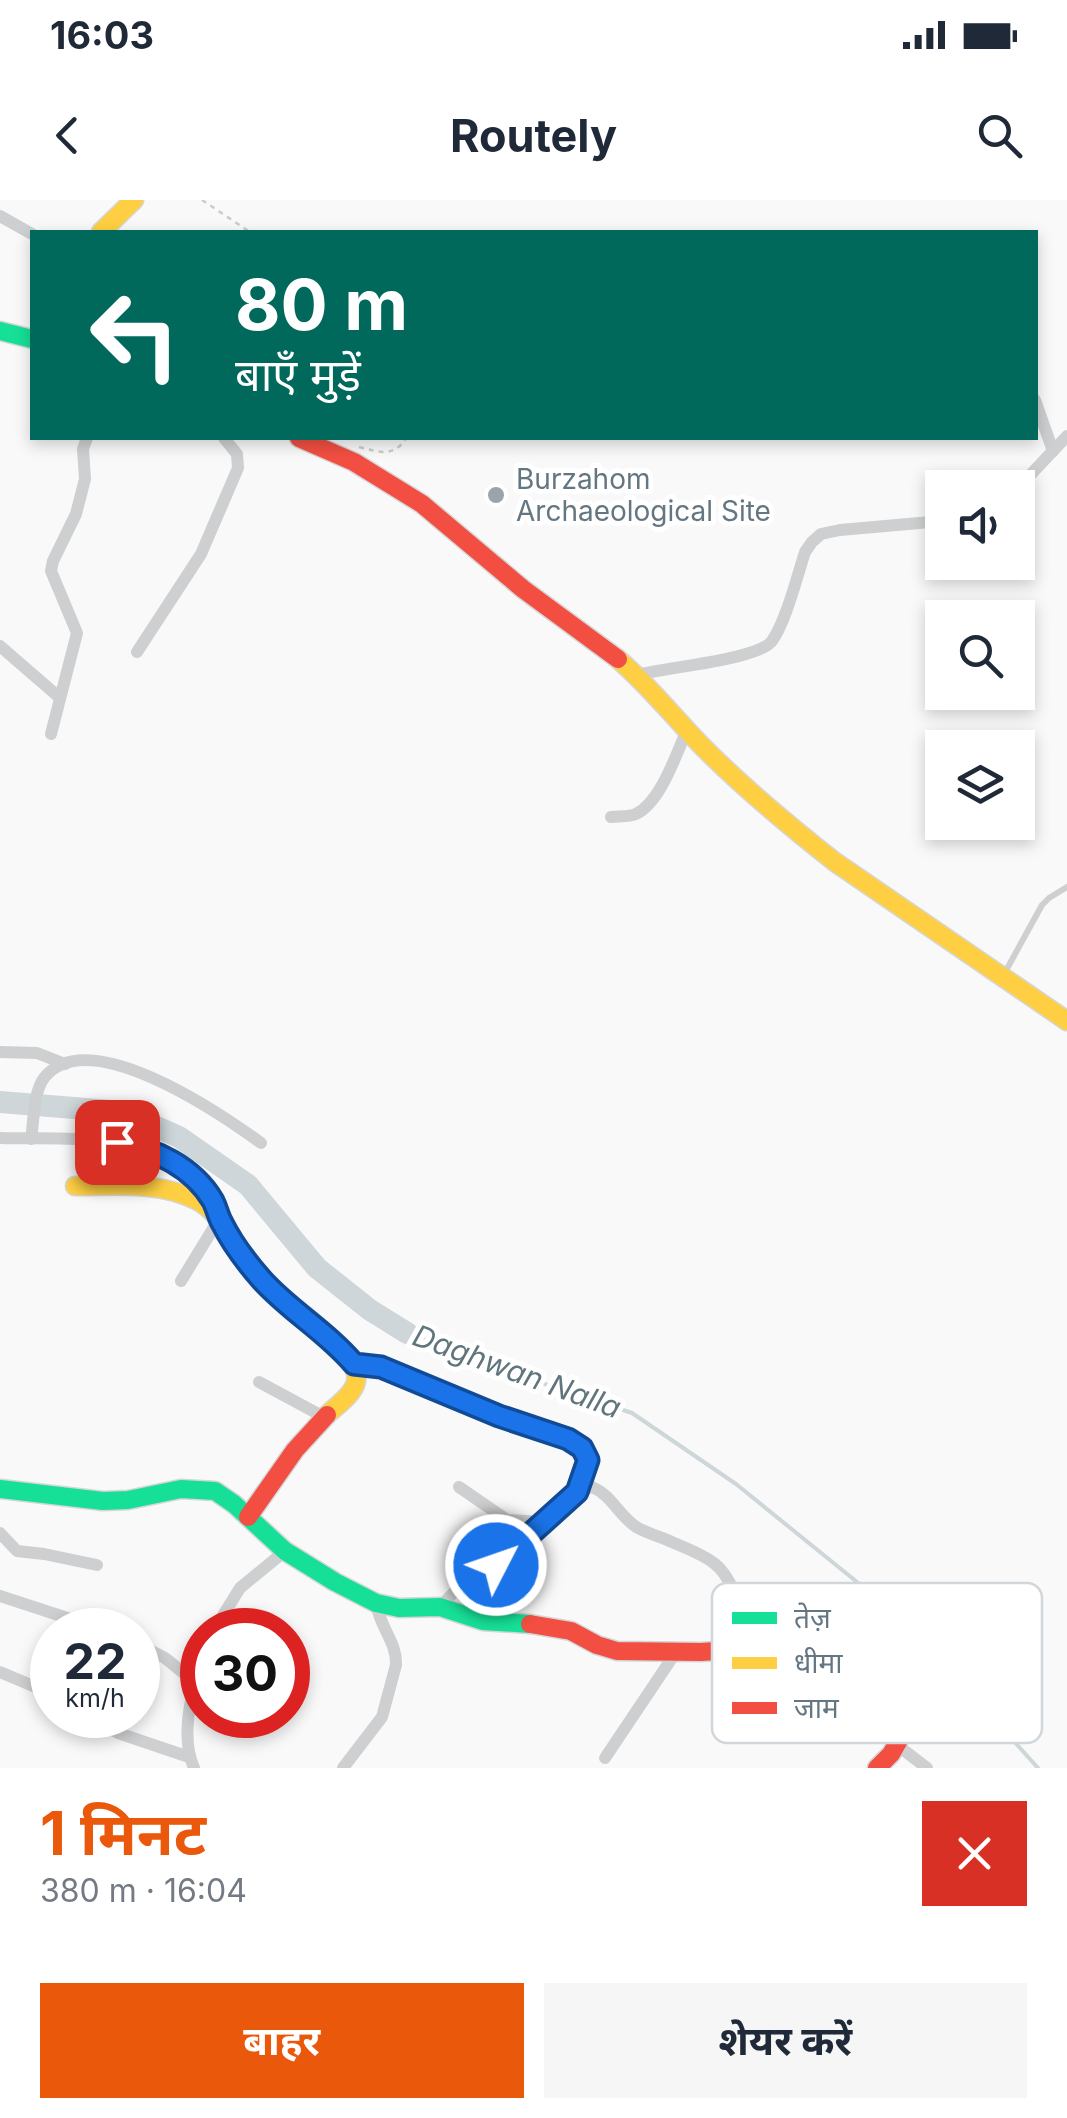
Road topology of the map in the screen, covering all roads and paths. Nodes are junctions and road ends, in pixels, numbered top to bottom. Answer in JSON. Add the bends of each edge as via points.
{"nodes":[{"id":1,"x":134,"y":200,"type":"edge"},
{"id":2,"x":202,"y":200,"type":"edge"},
{"id":3,"x":0,"y":216,"type":"edge"},
{"id":4,"x":103,"y":230,"type":"edge"},
{"id":5,"x":247,"y":230,"type":"edge"},
{"id":6,"x":30,"y":233,"type":"edge"},
{"id":7,"x":1,"y":335,"type":"edge"},
{"id":8,"x":30,"y":339,"type":"edge"},
{"id":9,"x":1038,"y":409,"type":"edge"},
{"id":10,"x":1067,"y":436,"type":"edge"},
{"id":11,"x":85,"y":440,"type":"edge"},
{"id":12,"x":226,"y":440,"type":"edge"},
{"id":13,"x":303,"y":440,"type":"edge"},
{"id":14,"x":405,"y":440,"type":"edge"},
{"id":15,"x":355,"y":446,"type":"dead end"},
{"id":16,"x":1052,"y":451,"type":"junction"},
{"id":17,"x":1035,"y":470,"type":"edge"},
{"id":18,"x":925,"y":523,"type":"edge"},
{"id":19,"x":0,"y":646,"type":"edge"},
{"id":20,"x":137,"y":652,"type":"dead end"},
{"id":21,"x":637,"y":675,"type":"junction"},
{"id":22,"x":60,"y":698,"type":"junction"},
{"id":23,"x":687,"y":730,"type":"junction"},
{"id":24,"x":50,"y":734,"type":"dead end"},
{"id":25,"x":611,"y":817,"type":"dead end"},
{"id":26,"x":1067,"y":887,"type":"edge"},
{"id":27,"x":1003,"y":978,"type":"junction"},
{"id":28,"x":1067,"y":1021,"type":"edge"},
{"id":29,"x":0,"y":1052,"type":"edge"},
{"id":30,"x":65,"y":1064,"type":"junction"},
{"id":31,"x":0,"y":1138,"type":"edge"},
{"id":32,"x":31,"y":1139,"type":"junction"},
{"id":33,"x":262,"y":1142,"type":"dead end"},
{"id":34,"x":75,"y":1186,"type":"dead end"},
{"id":35,"x":220,"y":1219,"type":"junction"},
{"id":36,"x":180,"y":1281,"type":"dead end"},
{"id":37,"x":354,"y":1364,"type":"junction"},
{"id":38,"x":259,"y":1382,"type":"dead end"},
{"id":39,"x":324,"y":1417,"type":"junction"},
{"id":40,"x":459,"y":1487,"type":"dead end"},
{"id":41,"x":1,"y":1488,"type":"edge"},
{"id":42,"x":577,"y":1492,"type":"junction"},
{"id":43,"x":248,"y":1517,"type":"junction"},
{"id":44,"x":544,"y":1522,"type":"junction"},
{"id":45,"x":0,"y":1533,"type":"edge"},
{"id":46,"x":286,"y":1552,"type":"junction"},
{"id":47,"x":98,"y":1564,"type":"dead end"},
{"id":48,"x":729,"y":1583,"type":"edge"},
{"id":49,"x":0,"y":1596,"type":"edge"},
{"id":50,"x":376,"y":1603,"type":"junction"},
{"id":51,"x":440,"y":1606,"type":"junction"},
{"id":52,"x":37,"y":1608,"type":"edge"},
{"id":53,"x":228,"y":1608,"type":"edge"},
{"id":54,"x":712,"y":1651,"type":"edge"},
{"id":55,"x":676,"y":1652,"type":"junction"},
{"id":56,"x":0,"y":1672,"type":"edge"},
{"id":57,"x":30,"y":1685,"type":"edge"},
{"id":58,"x":133,"y":1738,"type":"edge"},
{"id":59,"x":897,"y":1743,"type":"edge"},
{"id":60,"x":899,"y":1743,"type":"edge"},
{"id":61,"x":606,"y":1758,"type":"dead end"},
{"id":62,"x":192,"y":1762,"type":"edge"},
{"id":63,"x":343,"y":1768,"type":"edge"},
{"id":64,"x":877,"y":1768,"type":"edge"},
{"id":65,"x":926,"y":1768,"type":"edge"}],
"edges":[{"from":1,"to":4,"type":"street"},
{"from":2,"to":5,"type":"path"},
{"from":3,"to":6,"type":"street"},
{"from":7,"to":8,"type":"street"},
{"from":9,"to":16,"type":"street"},
{"from":10,"to":16,"type":"street"},
{"from":11,"to":22,"type":"street","via":[[85,479],[52,571],[77,632]]},
{"from":12,"to":20,"type":"street","via":[[238,454],[238,468],[201,554]]},
{"from":13,"to":21,"type":"street","via":[[427,508]]},
{"from":14,"to":15,"type":"path","via":[[386,454]]},
{"from":16,"to":17,"type":"street"},
{"from":18,"to":21,"type":"street","via":[[820,534],[805,552],[779,627],[764,649]]},
{"from":19,"to":22,"type":"street"},
{"from":21,"to":23,"type":"street"},
{"from":22,"to":24,"type":"street"},
{"from":23,"to":25,"type":"street","via":[[649,804]]},
{"from":23,"to":27,"type":"street","via":[[835,862]]},
{"from":26,"to":27,"type":"lane","via":[[1042,905]]},
{"from":27,"to":28,"type":"street"},
{"from":29,"to":30,"type":"street","via":[[37,1053]]},
{"from":30,"to":32,"type":"street","via":[[38,1091]]},
{"from":30,"to":33,"type":"street","via":[[117,1065],[148,1076]]},
{"from":31,"to":32,"type":"street"},
{"from":32,"to":35,"type":"street","via":[[117,1142],[162,1156],[207,1192]]},
{"from":34,"to":35,"type":"street","via":[[166,1188]]},
{"from":35,"to":36,"type":"street"},
{"from":35,"to":37,"type":"street","via":[[264,1282]]},
{"from":37,"to":39,"type":"street","via":[[357,1382]]},
{"from":37,"to":42,"type":"street","via":[[381,1367],[577,1444],[588,1460]]},
{"from":38,"to":39,"type":"street"},
{"from":39,"to":43,"type":"street"},
{"from":40,"to":44,"type":"street","via":[[507,1520]]},
{"from":41,"to":43,"type":"street","via":[[103,1502],[200,1488]]},
{"from":42,"to":44,"type":"street"},
{"from":42,"to":48,"type":"street","via":[[597,1489],[638,1528],[717,1565]]},
{"from":43,"to":46,"type":"street"},
{"from":44,"to":51,"type":"street"},
{"from":45,"to":47,"type":"street","via":[[17,1551]]},
{"from":46,"to":50,"type":"street"},
{"from":46,"to":53,"type":"street","via":[[240,1588]]},
{"from":49,"to":52,"type":"street"},
{"from":50,"to":51,"type":"street"},
{"from":50,"to":63,"type":"street","via":[[396,1666],[382,1717]]},
{"from":51,"to":55,"type":"street","via":[[482,1621],[571,1631],[617,1651]]},
{"from":54,"to":55,"type":"street"},
{"from":55,"to":61,"type":"street"},
{"from":56,"to":57,"type":"street"},
{"from":58,"to":62,"type":"street"},
{"from":59,"to":64,"type":"street"},
{"from":60,"to":65,"type":"street"}]}
